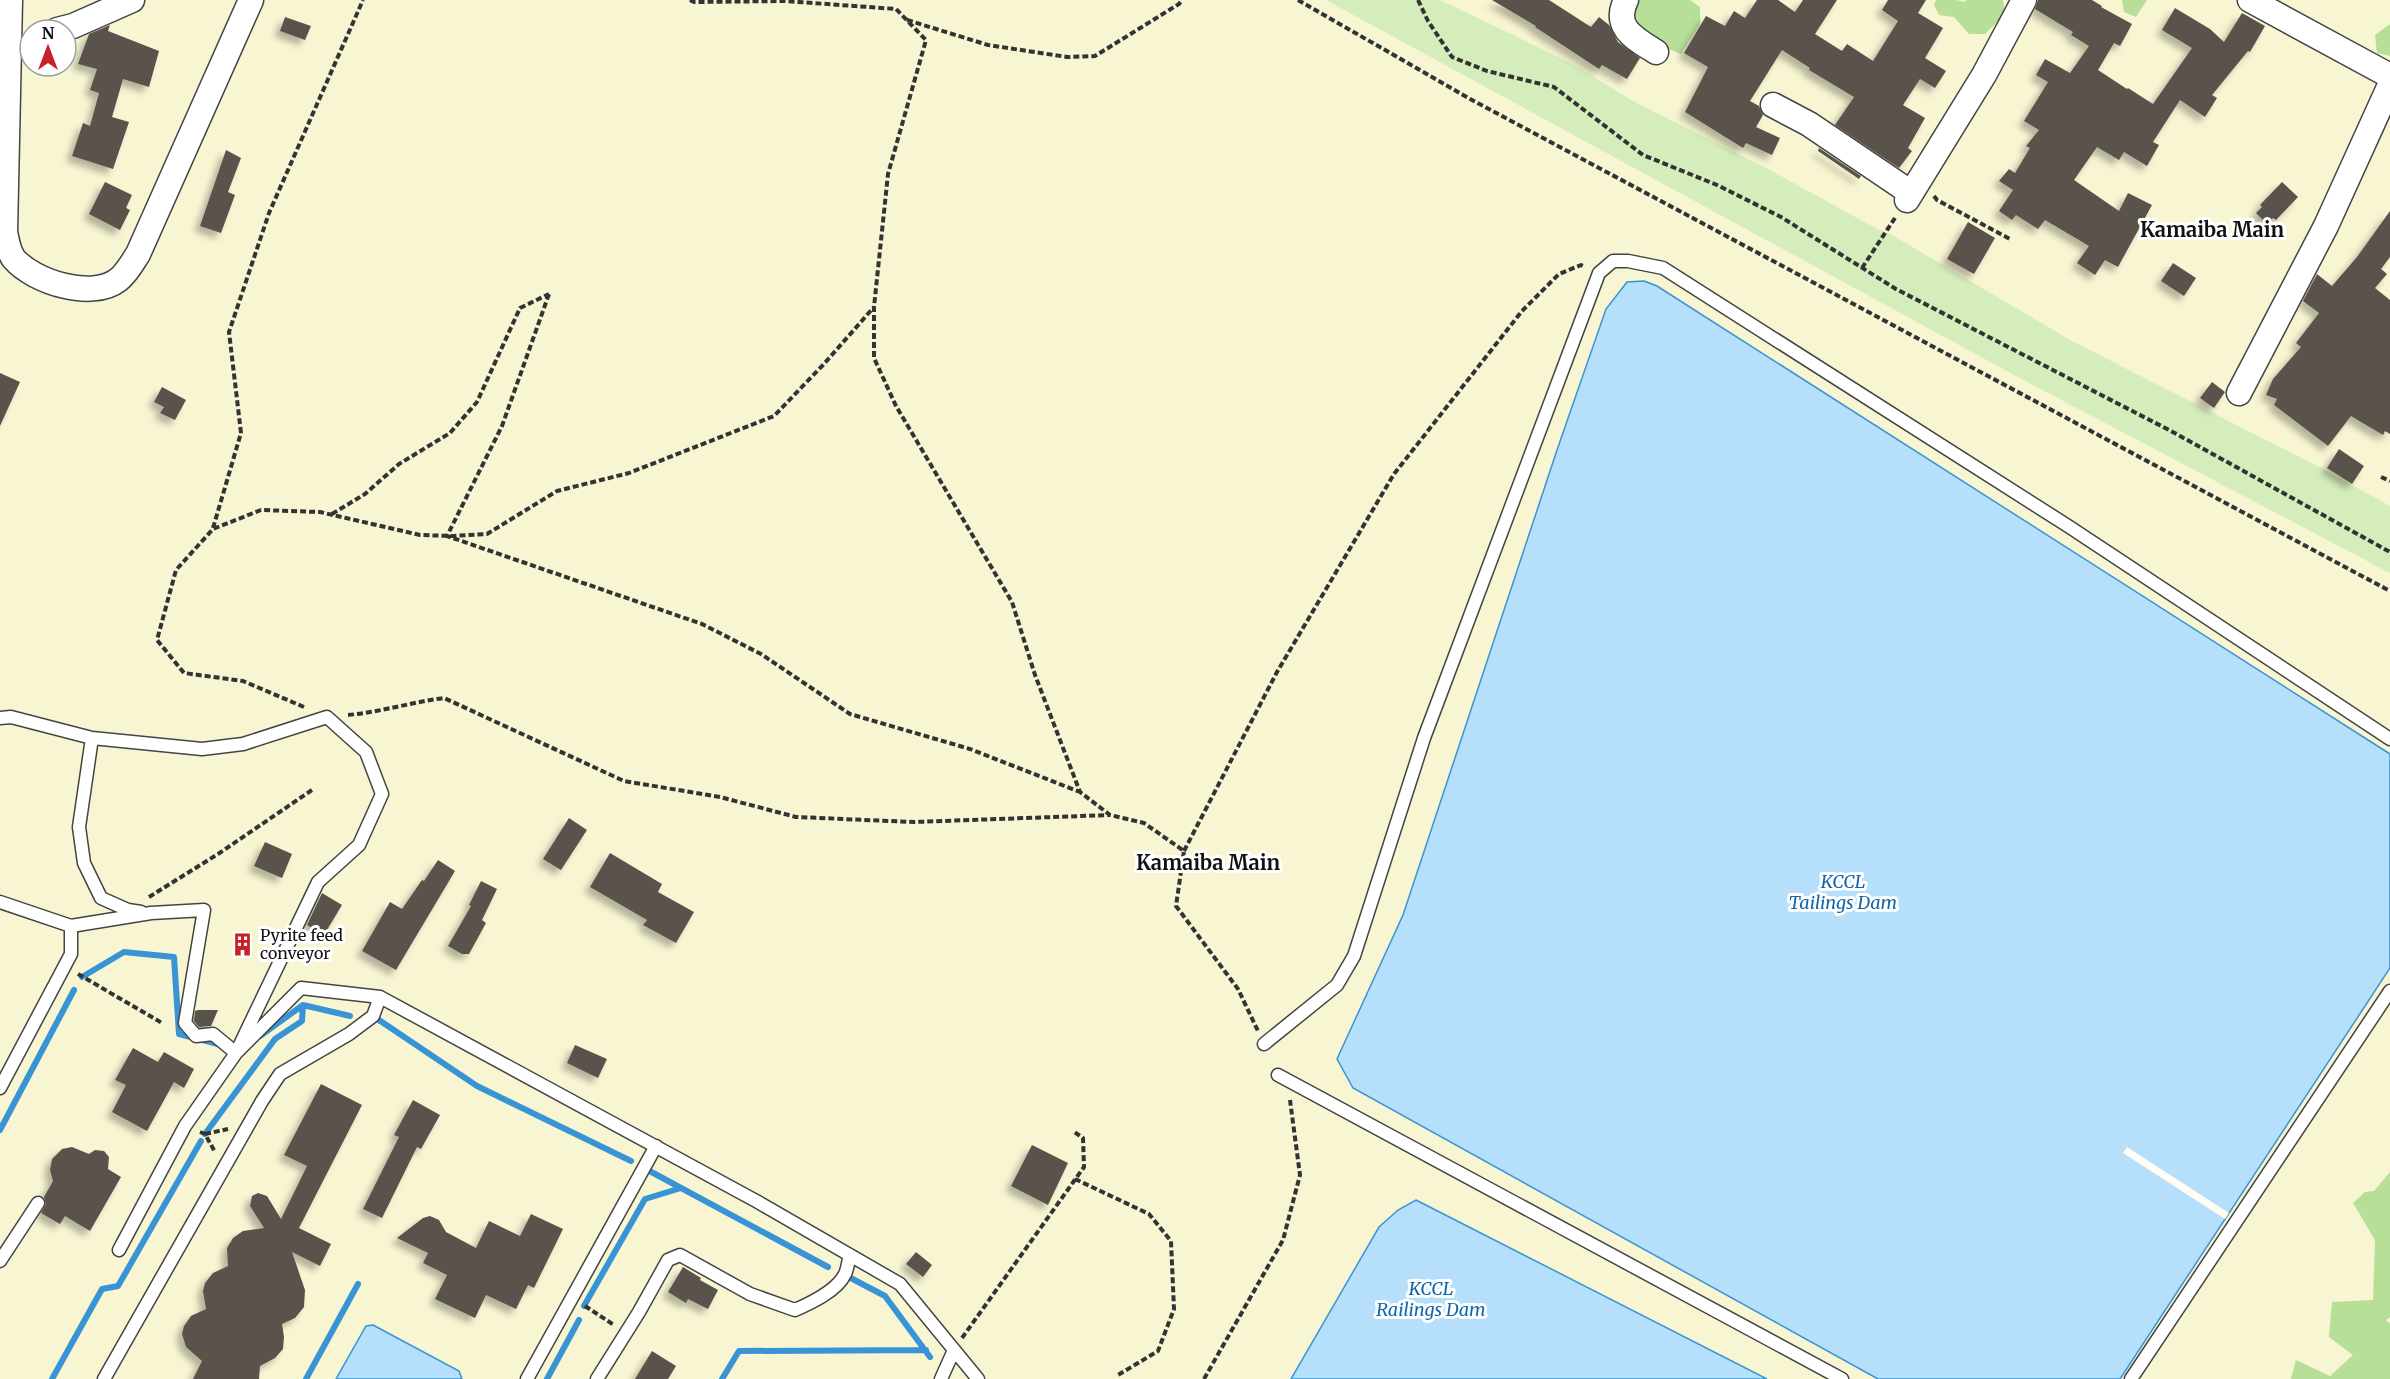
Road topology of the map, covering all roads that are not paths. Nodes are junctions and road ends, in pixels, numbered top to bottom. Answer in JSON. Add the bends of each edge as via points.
{"nodes":[{"id":1,"x":10,"y":0,"type":"edge"},
{"id":2,"x":132,"y":0,"type":"edge"},
{"id":3,"x":251,"y":0,"type":"edge"},
{"id":4,"x":1626,"y":0,"type":"edge"},
{"id":5,"x":2024,"y":0,"type":"edge"},
{"id":6,"x":2250,"y":0,"type":"edge"},
{"id":7,"x":78,"y":24,"type":"edge"},
{"id":8,"x":18,"y":35,"type":"edge"},
{"id":9,"x":1656,"y":52,"type":"dead end"},
{"id":10,"x":18,"y":53,"type":"edge"},
{"id":11,"x":2390,"y":76,"type":"edge"},
{"id":12,"x":2390,"y":85,"type":"edge"},
{"id":13,"x":1773,"y":105,"type":"dead end"},
{"id":14,"x":2240,"y":393,"type":"dead end"},
{"id":15,"x":0,"y":718,"type":"edge"},
{"id":16,"x":92,"y":738,"type":"junction"},
{"id":17,"x":2390,"y":739,"type":"edge"},
{"id":18,"x":0,"y":902,"type":"edge"},
{"id":19,"x":151,"y":913,"type":"junction"},
{"id":20,"x":71,"y":926,"type":"junction"},
{"id":21,"x":2390,"y":991,"type":"edge"},
{"id":22,"x":380,"y":997,"type":"junction"},
{"id":23,"x":1264,"y":1044,"type":"road end"},
{"id":24,"x":236,"y":1053,"type":"junction"},
{"id":25,"x":1278,"y":1075,"type":"road end"},
{"id":26,"x":0,"y":1088,"type":"edge"},
{"id":27,"x":656,"y":1146,"type":"junction"},
{"id":28,"x":38,"y":1203,"type":"dead end"},
{"id":29,"x":119,"y":1250,"type":"dead end"},
{"id":30,"x":850,"y":1255,"type":"junction"},
{"id":31,"x":0,"y":1261,"type":"edge"},
{"id":32,"x":954,"y":1350,"type":"junction"},
{"id":33,"x":104,"y":1379,"type":"edge"},
{"id":34,"x":527,"y":1379,"type":"edge"},
{"id":35,"x":597,"y":1379,"type":"edge"},
{"id":36,"x":941,"y":1379,"type":"edge"},
{"id":37,"x":978,"y":1379,"type":"edge"},
{"id":38,"x":1842,"y":1379,"type":"edge"},
{"id":39,"x":2132,"y":1379,"type":"edge"}],
"edges":[{"from":1,"to":8,"type":"street"},
{"from":2,"to":7,"type":"street"},
{"from":3,"to":10,"type":"street","via":[[138,254],[116,281],[98,287],[84,289],[46,280],[13,258],[8,246],[5,232]]},
{"from":4,"to":9,"type":"street","via":[[1620,16],[1624,26],[1635,39]]},
{"from":5,"to":13,"type":"street","via":[[1984,75],[1913,191]]},
{"from":6,"to":11,"type":"street"},
{"from":12,"to":14,"type":"street","via":[[2326,226]]},
{"from":15,"to":16,"type":"lane","via":[[11,717]]},
{"from":16,"to":19,"type":"lane","via":[[79,827],[84,863],[101,898],[128,910]]},
{"from":16,"to":24,"type":"lane","via":[[202,749],[243,744],[327,717],[366,753],[382,794],[359,845],[318,882]]},
{"from":17,"to":23,"type":"lane","via":[[2068,526],[1663,268],[1613,261],[1599,273],[1424,738],[1354,956],[1336,985]]},
{"from":18,"to":20,"type":"lane"},
{"from":19,"to":20,"type":"lane"},
{"from":19,"to":24,"type":"lane","via":[[204,910],[185,1023],[196,1036],[213,1034]]},
{"from":20,"to":26,"type":"lane","via":[[71,954]]},
{"from":21,"to":39,"type":"lane"},
{"from":22,"to":24,"type":"lane","via":[[301,988]]},
{"from":22,"to":27,"type":"lane"},
{"from":22,"to":33,"type":"lane","via":[[373,1016],[280,1074]]},
{"from":24,"to":29,"type":"lane","via":[[186,1126]]},
{"from":25,"to":38,"type":"lane"},
{"from":27,"to":30,"type":"lane"},
{"from":27,"to":34,"type":"lane"},
{"from":28,"to":31,"type":"lane"},
{"from":30,"to":32,"type":"lane","via":[[900,1284]]},
{"from":30,"to":35,"type":"lane","via":[[845,1275],[817,1301],[795,1310],[750,1294],[680,1255],[668,1260]]},
{"from":32,"to":36,"type":"lane"},
{"from":32,"to":37,"type":"lane"}]}
